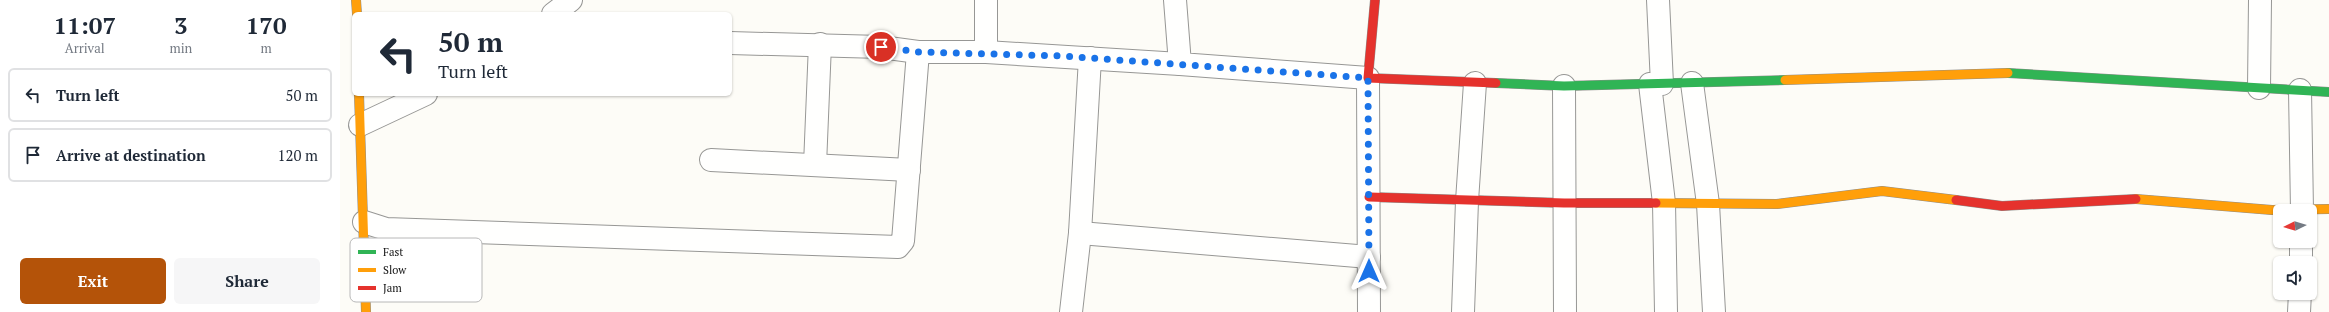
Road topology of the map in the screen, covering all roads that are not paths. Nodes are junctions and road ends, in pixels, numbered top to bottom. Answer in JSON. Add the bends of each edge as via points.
{"nodes":[{"id":1,"x":356,"y":0,"type":"edge"},
{"id":2,"x":571,"y":0,"type":"edge"},
{"id":3,"x":986,"y":0,"type":"edge"},
{"id":4,"x":1175,"y":0,"type":"edge"},
{"id":5,"x":1375,"y":0,"type":"edge"},
{"id":6,"x":1658,"y":0,"type":"edge"},
{"id":7,"x":2260,"y":0,"type":"edge"},
{"id":8,"x":357,"y":12,"type":"edge"},
{"id":9,"x":556,"y":12,"type":"edge"},
{"id":10,"x":732,"y":43,"type":"edge"},
{"id":11,"x":820,"y":44,"type":"junction"},
{"id":12,"x":918,"y":52,"type":"junction"},
{"id":13,"x":986,"y":52,"type":"junction"},
{"id":14,"x":1090,"y":58,"type":"junction"},
{"id":15,"x":1180,"y":64,"type":"junction"},
{"id":16,"x":1368,"y":78,"type":"junction"},
{"id":17,"x":1475,"y":82,"type":"junction"},
{"id":18,"x":1692,"y":83,"type":"junction"},
{"id":19,"x":1656,"y":84,"type":"junction"},
{"id":20,"x":1564,"y":86,"type":"junction"},
{"id":21,"x":2260,"y":88,"type":"junction"},
{"id":22,"x":2300,"y":90,"type":"junction"},
{"id":23,"x":2329,"y":92,"type":"edge"},
{"id":24,"x":359,"y":96,"type":"edge"},
{"id":25,"x":422,"y":96,"type":"edge"},
{"id":26,"x":360,"y":125,"type":"junction"},
{"id":27,"x":711,"y":160,"type":"dead end"},
{"id":28,"x":816,"y":165,"type":"junction"},
{"id":29,"x":908,"y":170,"type":"junction"},
{"id":30,"x":1369,"y":197,"type":"junction"},
{"id":31,"x":1467,"y":200,"type":"junction"},
{"id":32,"x":1564,"y":203,"type":"junction"},
{"id":33,"x":1664,"y":203,"type":"junction"},
{"id":34,"x":1708,"y":204,"type":"junction"},
{"id":35,"x":2302,"y":204,"type":"edge"},
{"id":36,"x":2317,"y":209,"type":"edge"},
{"id":37,"x":2329,"y":209,"type":"edge"},
{"id":38,"x":2273,"y":210,"type":"edge"},
{"id":39,"x":364,"y":222,"type":"junction"},
{"id":40,"x":1080,"y":233,"type":"junction"},
{"id":41,"x":364,"y":238,"type":"edge"},
{"id":42,"x":1369,"y":257,"type":"junction"},
{"id":43,"x":2300,"y":300,"type":"edge"},
{"id":44,"x":366,"y":302,"type":"edge"},
{"id":45,"x":366,"y":312,"type":"edge"},
{"id":46,"x":1071,"y":312,"type":"edge"},
{"id":47,"x":1369,"y":312,"type":"edge"},
{"id":48,"x":1463,"y":312,"type":"edge"},
{"id":49,"x":1565,"y":312,"type":"edge"},
{"id":50,"x":1666,"y":312,"type":"edge"},
{"id":51,"x":1714,"y":312,"type":"edge"},
{"id":52,"x":2299,"y":312,"type":"edge"}],
"edges":[{"from":1,"to":8,"type":"street"},
{"from":2,"to":9,"type":"street"},
{"from":3,"to":13,"type":"street"},
{"from":4,"to":15,"type":"street"},
{"from":5,"to":16,"type":"street"},
{"from":6,"to":19,"type":"street"},
{"from":7,"to":21,"type":"street"},
{"from":10,"to":11,"type":"street"},
{"from":11,"to":12,"type":"street"},
{"from":11,"to":28,"type":"street"},
{"from":12,"to":13,"type":"street"},
{"from":12,"to":29,"type":"street"},
{"from":13,"to":14,"type":"street"},
{"from":14,"to":15,"type":"street"},
{"from":14,"to":40,"type":"street"},
{"from":15,"to":16,"type":"street"},
{"from":16,"to":17,"type":"street"},
{"from":16,"to":30,"type":"street"},
{"from":17,"to":20,"type":"street"},
{"from":17,"to":31,"type":"street"},
{"from":18,"to":19,"type":"street"},
{"from":18,"to":21,"type":"street","via":[[2023,73]]},
{"from":18,"to":34,"type":"street"},
{"from":19,"to":20,"type":"street"},
{"from":19,"to":33,"type":"street"},
{"from":20,"to":32,"type":"street"},
{"from":21,"to":22,"type":"street"},
{"from":22,"to":23,"type":"street"},
{"from":22,"to":35,"type":"street"},
{"from":24,"to":26,"type":"street"},
{"from":25,"to":26,"type":"street"},
{"from":26,"to":39,"type":"street"},
{"from":27,"to":28,"type":"street"},
{"from":28,"to":29,"type":"street"},
{"from":29,"to":39,"type":"street","via":[[903,240],[898,247],[892,248],[386,229]]},
{"from":30,"to":31,"type":"street"},
{"from":30,"to":42,"type":"street"},
{"from":31,"to":32,"type":"street"},
{"from":31,"to":48,"type":"street"},
{"from":32,"to":33,"type":"street"},
{"from":32,"to":49,"type":"street"},
{"from":33,"to":34,"type":"street"},
{"from":33,"to":50,"type":"street"},
{"from":34,"to":38,"type":"street","via":[[1777,204],[1882,191],[2002,206],[2136,199]]},
{"from":34,"to":51,"type":"street"},
{"from":36,"to":37,"type":"street"},
{"from":39,"to":41,"type":"street"},
{"from":40,"to":42,"type":"street"},
{"from":40,"to":46,"type":"street"},
{"from":42,"to":47,"type":"street"},
{"from":43,"to":52,"type":"street"},
{"from":44,"to":45,"type":"street"}]}
